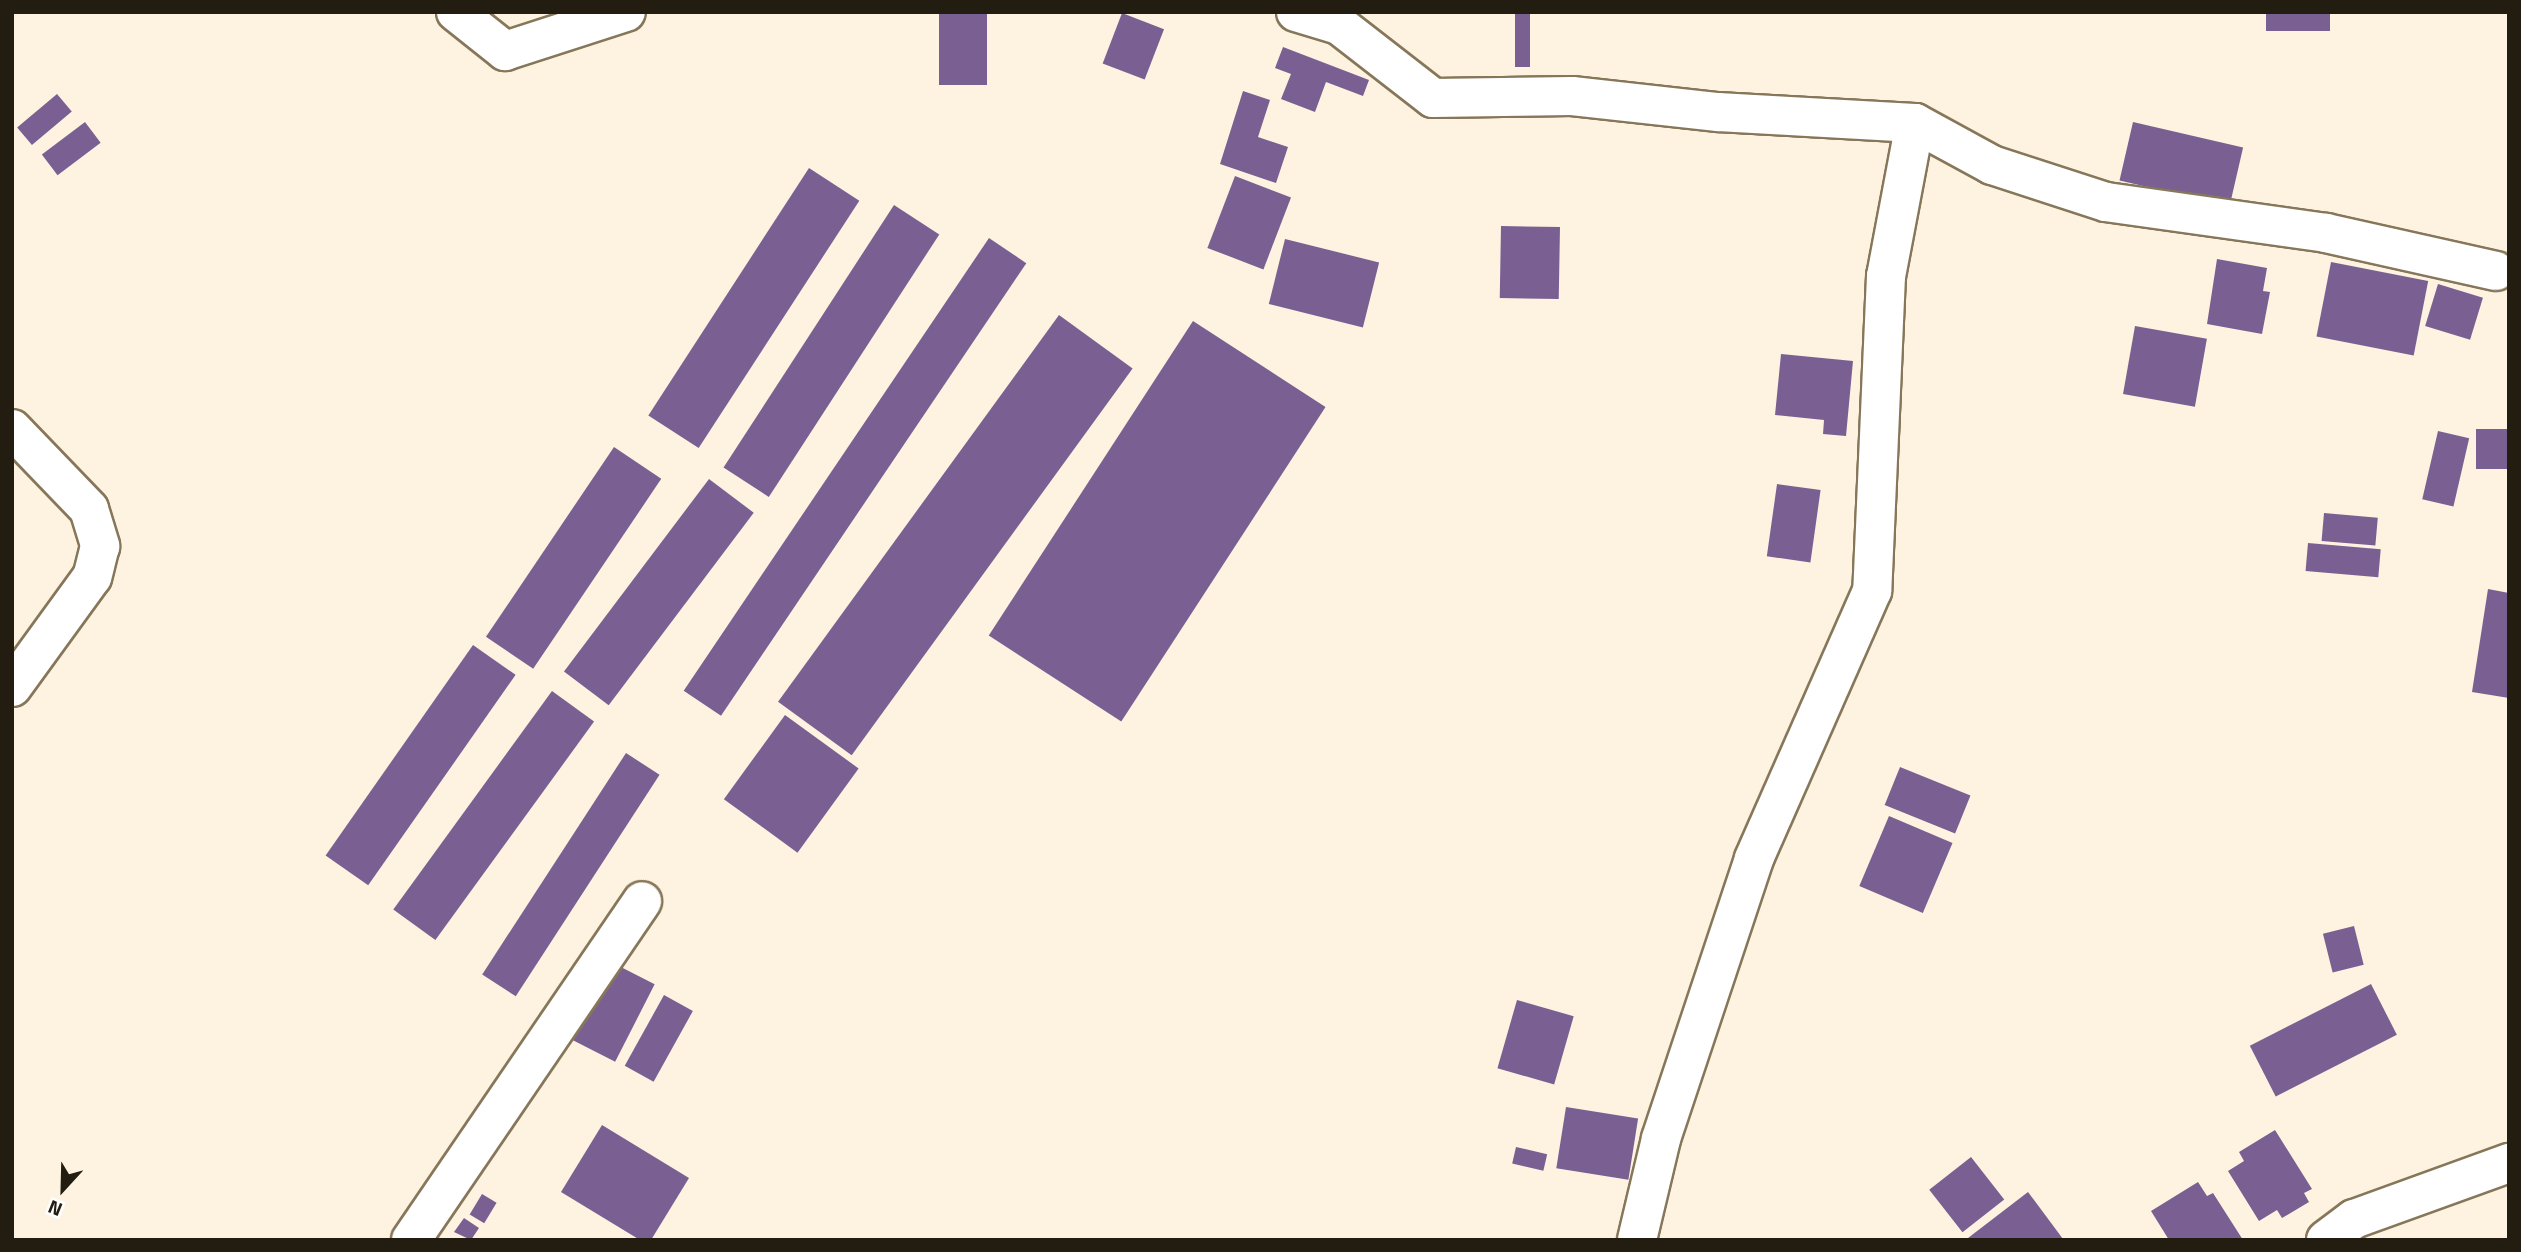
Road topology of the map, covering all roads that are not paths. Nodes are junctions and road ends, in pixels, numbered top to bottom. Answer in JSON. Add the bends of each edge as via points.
{"nodes":[{"id":1,"x":456,"y":12,"type":"edge"},
{"id":2,"x":626,"y":12,"type":"edge"},
{"id":3,"x":1296,"y":12,"type":"edge"},
{"id":4,"x":1915,"y":123,"type":"junction"},
{"id":5,"x":2496,"y":271,"type":"dead end"},
{"id":6,"x":12,"y":429,"type":"edge"},
{"id":7,"x":12,"y":687,"type":"edge"},
{"id":8,"x":642,"y":901,"type":"dead end"},
{"id":9,"x":2509,"y":1163,"type":"edge"},
{"id":10,"x":411,"y":1240,"type":"edge"},
{"id":11,"x":1637,"y":1240,"type":"edge"},
{"id":12,"x":2326,"y":1240,"type":"edge"}],
"edges":[{"from":1,"to":2,"type":"street","via":[[505,51]]},
{"from":3,"to":4,"type":"street","via":[[1339,25],[1433,97],[1572,96],[1718,112]]},
{"from":4,"to":5,"type":"street","via":[[1992,165],[2106,202],[2326,233]]},
{"from":4,"to":11,"type":"street","via":[[1886,276],[1872,591],[1754,859],[1661,1139]]},
{"from":6,"to":7,"type":"street","via":[[89,509],[100,546],[92,577]]},
{"from":8,"to":10,"type":"street"},
{"from":9,"to":12,"type":"street","via":[[2354,1219]]}]}
